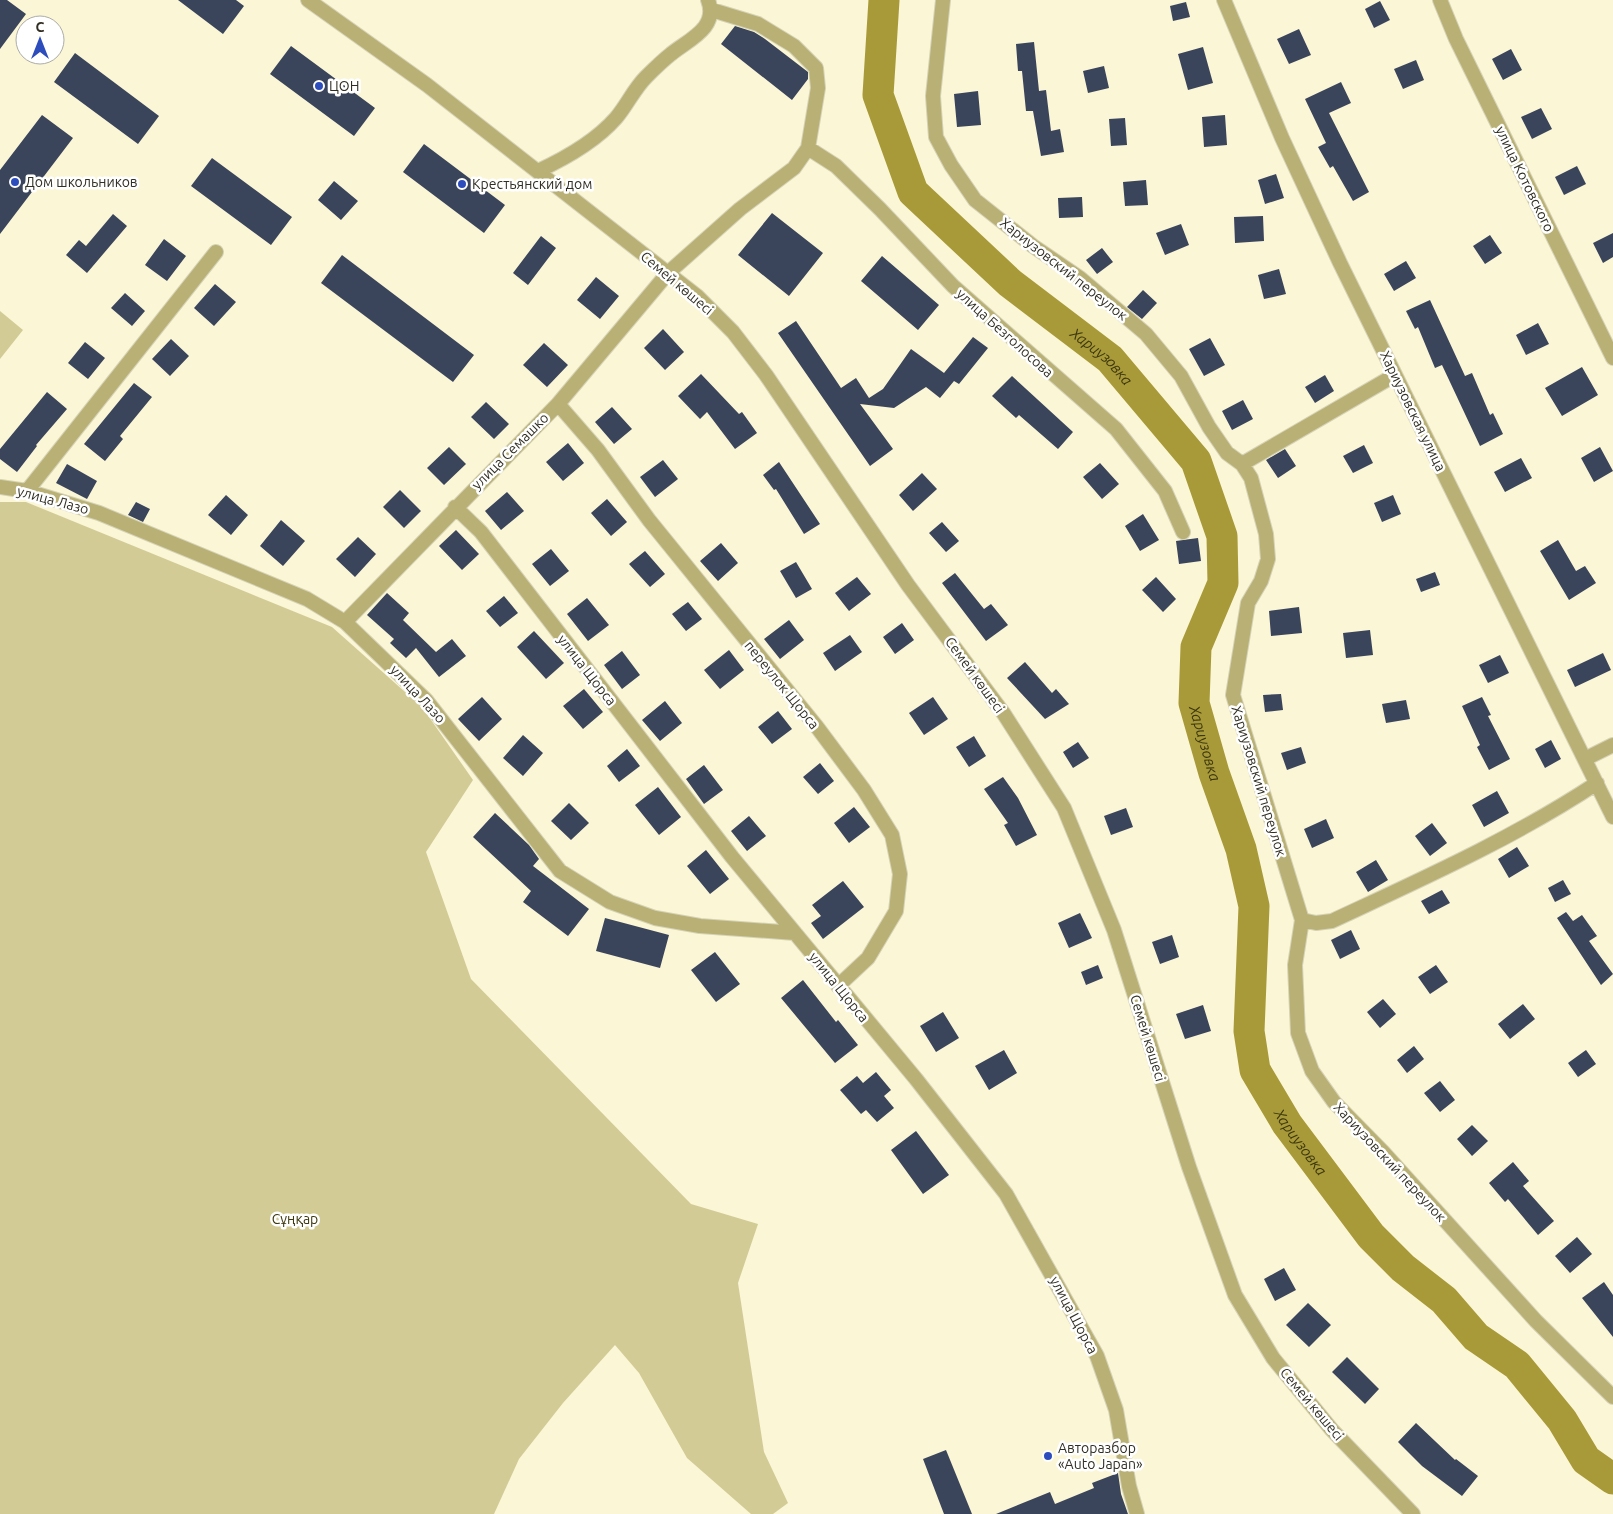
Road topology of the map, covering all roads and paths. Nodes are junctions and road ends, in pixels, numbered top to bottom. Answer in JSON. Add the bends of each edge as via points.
{"nodes":[{"id":1,"x":308,"y":0,"type":"edge"},
{"id":2,"x":943,"y":0,"type":"edge"},
{"id":3,"x":1224,"y":0,"type":"edge"},
{"id":4,"x":1440,"y":0,"type":"edge"},
{"id":5,"x":710,"y":5,"type":"edge"},
{"id":6,"x":808,"y":148,"type":"junction"},
{"id":7,"x":538,"y":171,"type":"junction"},
{"id":8,"x":216,"y":252,"type":"dead end"},
{"id":9,"x":668,"y":273,"type":"junction"},
{"id":10,"x":1613,"y":358,"type":"edge"},
{"id":11,"x":1395,"y":374,"type":"junction"},
{"id":12,"x":558,"y":404,"type":"junction"},
{"id":13,"x":1242,"y":464,"type":"junction"},
{"id":14,"x":0,"y":487,"type":"edge"},
{"id":15,"x":27,"y":491,"type":"junction"},
{"id":16,"x":454,"y":507,"type":"junction"},
{"id":17,"x":1183,"y":532,"type":"dead end"},
{"id":18,"x":345,"y":622,"type":"junction"},
{"id":19,"x":1613,"y":744,"type":"edge"},
{"id":20,"x":1584,"y":759,"type":"junction"},
{"id":21,"x":1597,"y":783,"type":"junction"},
{"id":22,"x":1613,"y":817,"type":"edge"},
{"id":23,"x":1302,"y":920,"type":"junction"},
{"id":24,"x":795,"y":933,"type":"junction"},
{"id":25,"x":838,"y":986,"type":"junction"},
{"id":26,"x":1613,"y":1397,"type":"edge"},
{"id":27,"x":1137,"y":1514,"type":"edge"},
{"id":28,"x":1413,"y":1514,"type":"edge"}],
"edges":[{"from":1,"to":7,"type":"street","name":"Семей көшесі","via":[[427,85]]},
{"from":2,"to":13,"type":"street","name":"Хариузовский переулок","via":[[933,96],[936,137],[950,165],[975,200],[1080,278],[1146,334],[1181,376],[1227,454]]},
{"from":3,"to":11,"type":"street","name":"Хариузовская улица","via":[[1282,138]]},
{"from":4,"to":10,"type":"street","name":"улица Котовского","via":[[1456,39]]},
{"from":5,"to":6,"type":"street","via":[[758,24],[794,46],[816,68],[818,88]]},
{"from":5,"to":7,"type":"street","via":[[709,20],[695,38],[671,53],[643,79],[616,118],[572,155]]},
{"from":6,"to":9,"type":"street","via":[[794,168],[740,209]]},
{"from":6,"to":17,"type":"street","name":"улица Безголосова","via":[[836,166],[953,286],[1116,429],[1165,492]]},
{"from":7,"to":9,"type":"street","name":"Семей көшесі"},
{"from":8,"to":15,"type":"street"},
{"from":9,"to":12,"type":"street","name":"улица Семашко"},
{"from":9,"to":28,"type":"street","name":"Семей көшесі","via":[[698,296],[733,332],[766,375],[908,585],[1004,714],[1064,808],[1114,930],[1189,1167],[1235,1295],[1279,1365],[1332,1430]]},
{"from":11,"to":13,"type":"street"},
{"from":11,"to":20,"type":"street","name":"Хариузовская улица"},
{"from":12,"to":16,"type":"street","name":"улица Семашко"},
{"from":12,"to":25,"type":"street","name":"переулок Щорса","via":[[598,450],[649,520],[816,727],[864,790],[892,835],[900,874],[896,911],[868,958]]},
{"from":13,"to":23,"type":"street","name":"Хариузовский переулок","via":[[1251,478],[1266,534],[1268,559],[1262,581],[1248,603],[1233,695]]},
{"from":14,"to":15,"type":"street","name":"улица Лазо"},
{"from":15,"to":18,"type":"street","name":"улица Лазо","via":[[99,512],[307,598]]},
{"from":16,"to":18,"type":"street","name":"улица Семашко"},
{"from":16,"to":24,"type":"street","name":"улица Щорса","via":[[481,532],[732,857]]},
{"from":18,"to":24,"type":"street","name":"улица Лазо","via":[[426,700],[560,871],[610,902],[655,918],[700,926]]},
{"from":19,"to":20,"type":"street"},
{"from":20,"to":21,"type":"street","name":"Хариузовская улица"},
{"from":21,"to":22,"type":"street","name":"Хариузовская улица"},
{"from":21,"to":23,"type":"street","via":[[1558,809],[1426,878],[1332,920],[1316,923]]},
{"from":23,"to":26,"type":"street","name":"Хариузовский переулок","via":[[1295,965],[1298,1033],[1312,1071],[1334,1102],[1536,1322]]},
{"from":24,"to":25,"type":"street","name":"улица Щорса"},
{"from":25,"to":27,"type":"street","name":"улица Щорса","via":[[1006,1194],[1097,1356],[1116,1410]]}]}
